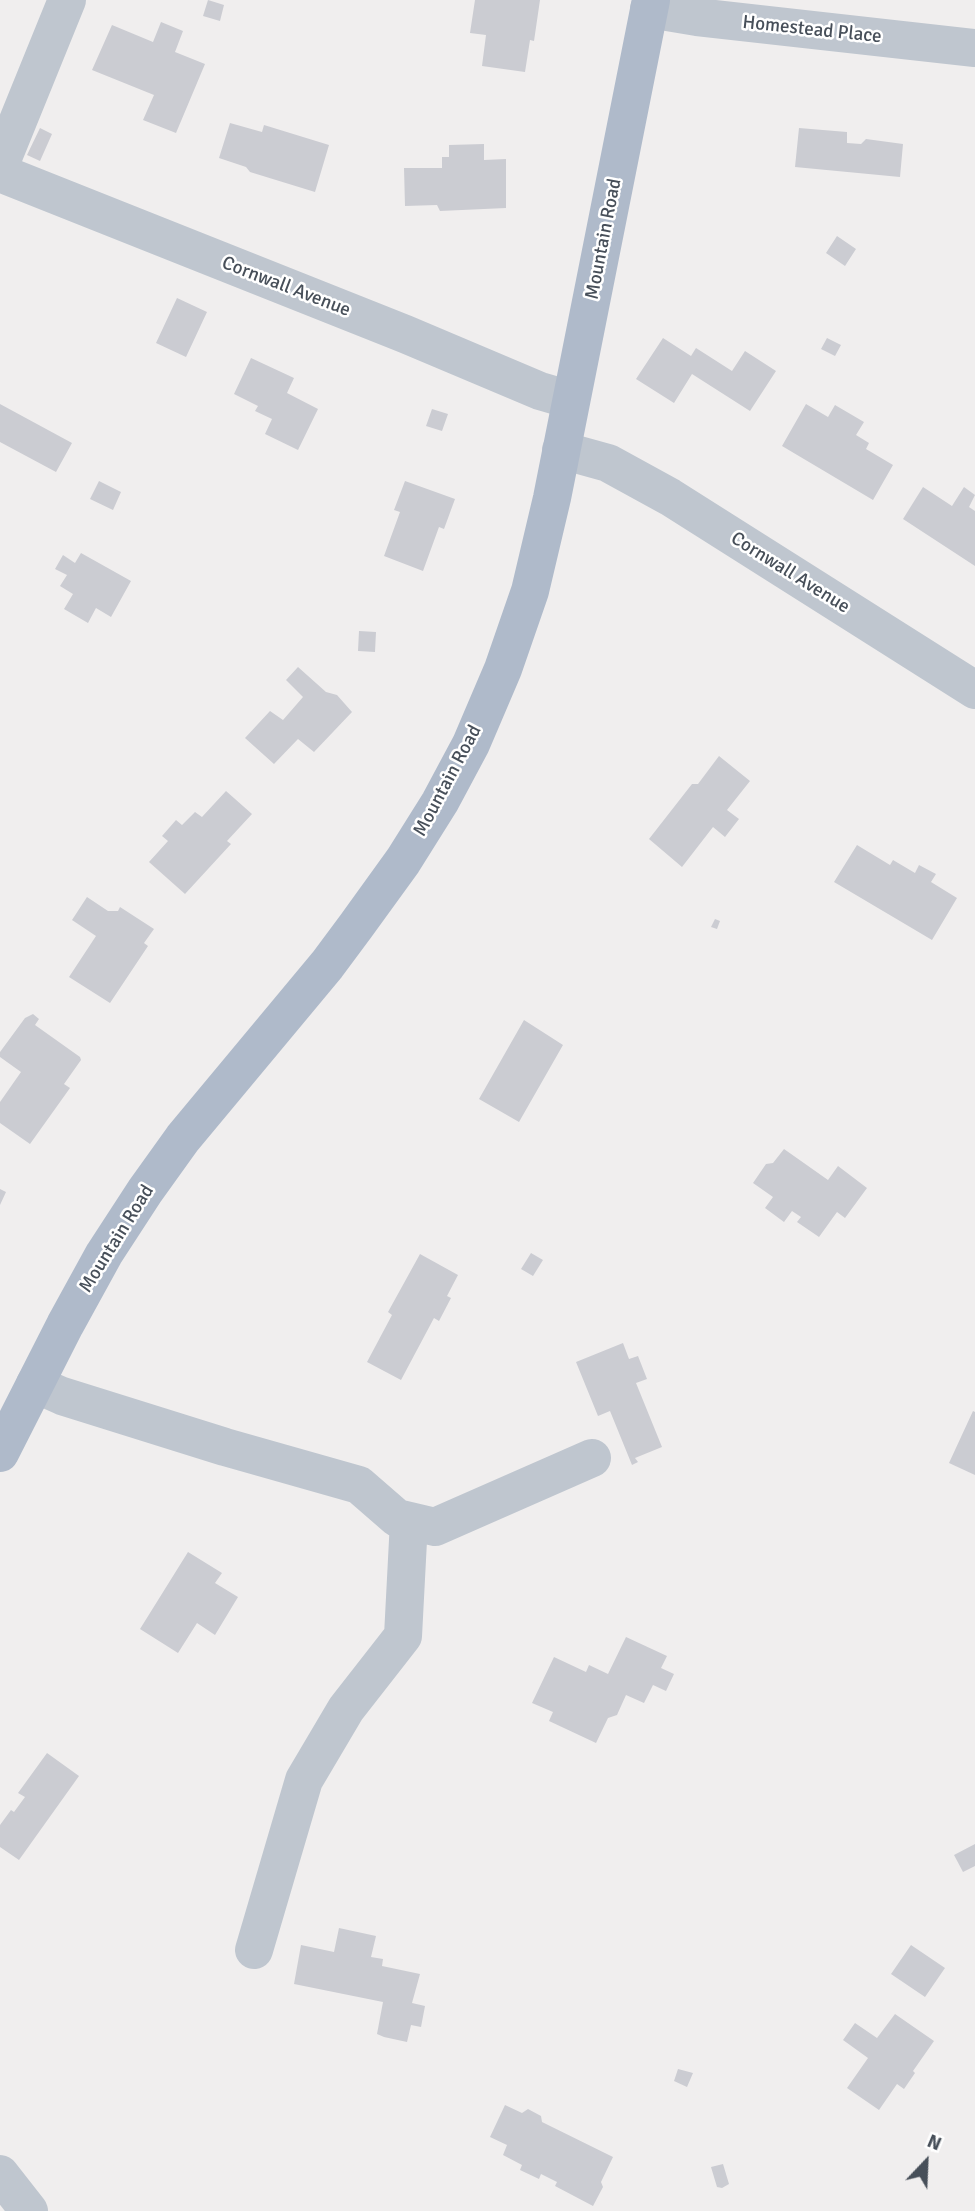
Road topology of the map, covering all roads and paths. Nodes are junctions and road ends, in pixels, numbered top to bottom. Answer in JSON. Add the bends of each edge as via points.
{"nodes":[{"id":1,"x":67,"y":0,"type":"edge"},
{"id":2,"x":650,"y":5,"type":"edge"},
{"id":3,"x":975,"y":48,"type":"edge"},
{"id":4,"x":0,"y":165,"type":"edge"},
{"id":5,"x":0,"y":173,"type":"edge"},
{"id":6,"x":571,"y":400,"type":"junction"},
{"id":7,"x":561,"y":450,"type":"junction"},
{"id":8,"x":975,"y":690,"type":"edge"},
{"id":9,"x":35,"y":1384,"type":"junction"},
{"id":10,"x":0,"y":1453,"type":"edge"},
{"id":11,"x":592,"y":1458,"type":"dead end"},
{"id":12,"x":409,"y":1521,"type":"junction"},
{"id":13,"x":254,"y":1950,"type":"dead end"},
{"id":14,"x":0,"y":2174,"type":"edge"},
{"id":15,"x":29,"y":2211,"type":"edge"}],
"edges":[{"from":1,"to":4,"type":"street"},
{"from":2,"to":3,"type":"street","name":"Homestead Place","via":[[697,17]]},
{"from":2,"to":6,"type":"main road","name":"Mountain Road"},
{"from":5,"to":6,"type":"street","name":"Cornwall Avenue"},
{"from":6,"to":7,"type":"main road","name":"Mountain Road"},
{"from":7,"to":8,"type":"street","name":"Cornwall Avenue","via":[[608,463],[670,497]]},
{"from":7,"to":9,"type":"main road","name":"Mountain Road","via":[[530,591],[503,669],[440,802],[334,955],[145,1191],[104,1254]]},
{"from":9,"to":10,"type":"main road","name":"Mountain Road"},
{"from":9,"to":12,"type":"street","via":[[225,1447],[359,1485],[397,1518]]},
{"from":11,"to":12,"type":"street","via":[[435,1527]]},
{"from":12,"to":13,"type":"street","via":[[403,1636],[346,1709],[304,1780]]},
{"from":14,"to":15,"type":"street"}]}
